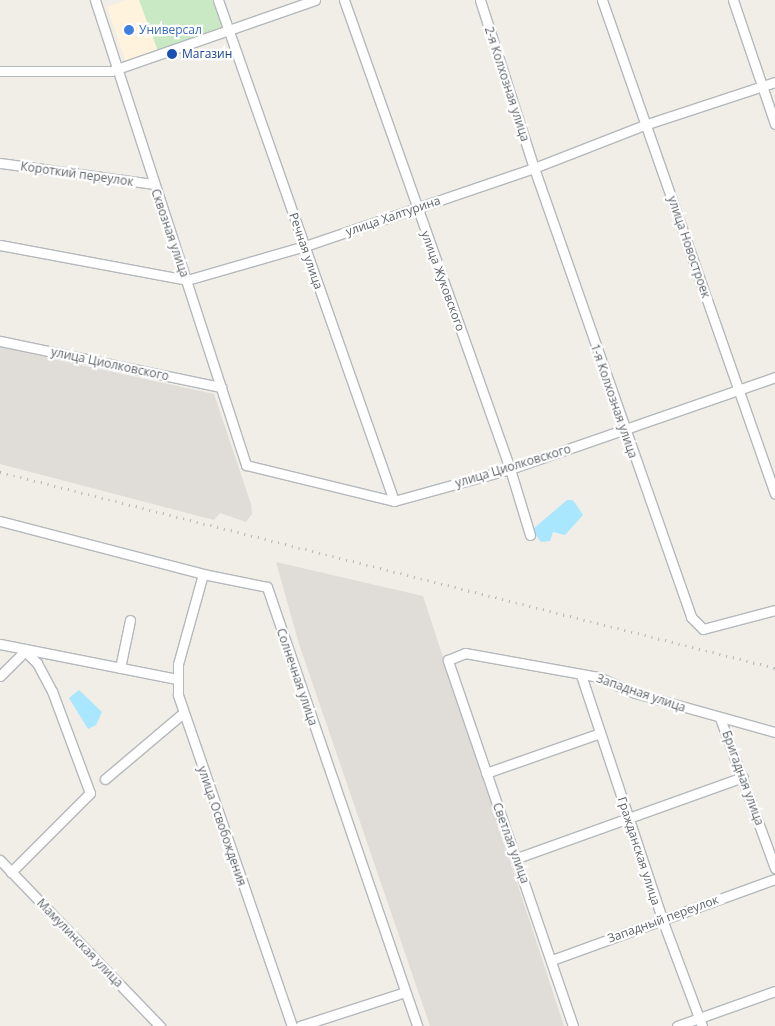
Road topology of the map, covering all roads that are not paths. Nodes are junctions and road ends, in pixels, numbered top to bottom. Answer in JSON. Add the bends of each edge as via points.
{"nodes":[{"id":1,"x":95,"y":0,"type":"edge"},
{"id":2,"x":218,"y":0,"type":"edge"},
{"id":3,"x":315,"y":0,"type":"edge"},
{"id":4,"x":344,"y":0,"type":"edge"},
{"id":5,"x":480,"y":0,"type":"edge"},
{"id":6,"x":602,"y":0,"type":"edge"},
{"id":7,"x":732,"y":0,"type":"edge"},
{"id":8,"x":229,"y":30,"type":"junction"},
{"id":9,"x":119,"y":68,"type":"junction"},
{"id":10,"x":0,"y":71,"type":"edge"},
{"id":11,"x":775,"y":82,"type":"edge"},
{"id":12,"x":762,"y":86,"type":"junction"},
{"id":13,"x":646,"y":124,"type":"junction"},
{"id":14,"x":775,"y":124,"type":"edge"},
{"id":15,"x":0,"y":163,"type":"edge"},
{"id":16,"x":534,"y":168,"type":"junction"},
{"id":17,"x":154,"y":184,"type":"junction"},
{"id":18,"x":416,"y":208,"type":"junction"},
{"id":19,"x":0,"y":245,"type":"edge"},
{"id":20,"x":305,"y":246,"type":"junction"},
{"id":21,"x":187,"y":280,"type":"junction"},
{"id":22,"x":0,"y":341,"type":"edge"},
{"id":23,"x":775,"y":377,"type":"edge"},
{"id":24,"x":221,"y":387,"type":"junction"},
{"id":25,"x":739,"y":390,"type":"junction"},
{"id":26,"x":624,"y":429,"type":"junction"},
{"id":27,"x":246,"y":465,"type":"joint"},
{"id":28,"x":510,"y":469,"type":"junction"},
{"id":29,"x":775,"y":494,"type":"edge"},
{"id":30,"x":394,"y":501,"type":"junction"},
{"id":31,"x":0,"y":521,"type":"edge"},
{"id":32,"x":530,"y":535,"type":"dead end"},
{"id":33,"x":203,"y":574,"type":"junction"},
{"id":34,"x":775,"y":610,"type":"edge"},
{"id":35,"x":130,"y":620,"type":"dead end"},
{"id":36,"x":0,"y":644,"type":"edge"},
{"id":37,"x":25,"y":651,"type":"junction"},
{"id":38,"x":448,"y":660,"type":"joint"},
{"id":39,"x":120,"y":668,"type":"junction"},
{"id":40,"x":581,"y":675,"type":"junction"},
{"id":41,"x":0,"y":676,"type":"edge"},
{"id":42,"x":176,"y":679,"type":"junction"},
{"id":43,"x":183,"y":713,"type":"junction"},
{"id":44,"x":720,"y":718,"type":"junction"},
{"id":45,"x":775,"y":732,"type":"edge"},
{"id":46,"x":600,"y":733,"type":"junction"},
{"id":47,"x":486,"y":773,"type":"junction"},
{"id":48,"x":743,"y":777,"type":"junction"},
{"id":49,"x":105,"y":779,"type":"dead end"},
{"id":50,"x":629,"y":816,"type":"junction"},
{"id":51,"x":517,"y":858,"type":"junction"},
{"id":52,"x":0,"y":860,"type":"edge"},
{"id":53,"x":775,"y":868,"type":"edge"},
{"id":54,"x":11,"y":872,"type":"junction"},
{"id":55,"x":775,"y":879,"type":"edge"},
{"id":56,"x":662,"y":918,"type":"junction"},
{"id":57,"x":552,"y":960,"type":"junction"},
{"id":58,"x":775,"y":991,"type":"edge"},
{"id":59,"x":405,"y":992,"type":"junction"},
{"id":60,"x":701,"y":1022,"type":"edge"},
{"id":61,"x":160,"y":1026,"type":"edge"},
{"id":62,"x":292,"y":1026,"type":"edge"},
{"id":63,"x":300,"y":1026,"type":"edge"},
{"id":64,"x":417,"y":1026,"type":"edge"},
{"id":65,"x":573,"y":1026,"type":"edge"},
{"id":66,"x":678,"y":1026,"type":"edge"}],
"edges":[{"from":1,"to":9,"type":"street","name":"Сквозная улица"},
{"from":2,"to":8,"type":"street","name":"Речная улица"},
{"from":3,"to":8,"type":"street"},
{"from":4,"to":18,"type":"street","name":"улица Жуковского"},
{"from":5,"to":16,"type":"street","name":"2-я Колхозная улица"},
{"from":6,"to":13,"type":"street","name":"улица Новостроек"},
{"from":7,"to":12,"type":"street"},
{"from":8,"to":9,"type":"street"},
{"from":8,"to":20,"type":"street","name":"Речная улица"},
{"from":9,"to":10,"type":"street"},
{"from":9,"to":17,"type":"street","name":"Сквозная улица"},
{"from":11,"to":12,"type":"street","name":"улица Халтурина"},
{"from":12,"to":13,"type":"street","name":"улица Халтурина"},
{"from":12,"to":14,"type":"street"},
{"from":13,"to":16,"type":"street","name":"улица Халтурина"},
{"from":13,"to":25,"type":"street","name":"улица Новостроек"},
{"from":15,"to":17,"type":"street","name":"Короткий переулок"},
{"from":16,"to":18,"type":"street","name":"улица Халтурина"},
{"from":16,"to":26,"type":"street","name":"1-я Колхозная улица"},
{"from":17,"to":21,"type":"street","name":"Сквозная улица"},
{"from":18,"to":20,"type":"street","name":"улица Халтурина"},
{"from":18,"to":28,"type":"street","name":"улица Жуковского"},
{"from":19,"to":21,"type":"street","name":"улица Халтурина"},
{"from":20,"to":21,"type":"street","name":"улица Халтурина"},
{"from":20,"to":30,"type":"street","name":"Речная улица"},
{"from":21,"to":24,"type":"street","name":"Сквозная улица"},
{"from":22,"to":24,"type":"street","name":"улица Циолковского"},
{"from":23,"to":25,"type":"street","name":"улица Циолковского"},
{"from":24,"to":27,"type":"street","name":"Сквозная улица"},
{"from":25,"to":26,"type":"street","name":"улица Циолковского"},
{"from":25,"to":29,"type":"street","name":"улица Новостроек"},
{"from":26,"to":28,"type":"street","name":"улица Циолковского"},
{"from":26,"to":34,"type":"street","name":"1-я Колхозная улица","via":[[691,617],[703,629]]},
{"from":27,"to":30,"type":"street","name":"улица Циолковского"},
{"from":28,"to":30,"type":"street","name":"улица Циолковского"},
{"from":28,"to":32,"type":"street","name":"улица Жуковского"},
{"from":31,"to":33,"type":"street","name":"Солнечная улица"},
{"from":33,"to":42,"type":"street"},
{"from":33,"to":59,"type":"street","name":"Солнечная улица","via":[[267,587]]},
{"from":35,"to":39,"type":"street"},
{"from":36,"to":37,"type":"street"},
{"from":37,"to":39,"type":"street"},
{"from":37,"to":41,"type":"street"},
{"from":37,"to":54,"type":"street","via":[[37,662],[52,691],[90,793]]},
{"from":38,"to":40,"type":"street","name":"Западная улица","via":[[465,653]]},
{"from":38,"to":47,"type":"street","name":"Светлая улица"},
{"from":39,"to":42,"type":"street"},
{"from":40,"to":44,"type":"street","name":"Западная улица","via":[[598,677],[635,693]]},
{"from":40,"to":46,"type":"street","name":"Гражданская улица"},
{"from":42,"to":43,"type":"street","name":"улица Освобождения"},
{"from":43,"to":49,"type":"street"},
{"from":43,"to":62,"type":"street","name":"улица Освобождения"},
{"from":44,"to":45,"type":"street","name":"Западная улица"},
{"from":44,"to":48,"type":"street","name":"Бригадная улица"},
{"from":46,"to":47,"type":"street"},
{"from":46,"to":50,"type":"street","name":"Гражданская улица"},
{"from":47,"to":51,"type":"street","name":"Светлая улица"},
{"from":48,"to":50,"type":"street"},
{"from":48,"to":53,"type":"street","name":"Бригадная улица"},
{"from":50,"to":51,"type":"street"},
{"from":50,"to":56,"type":"street","name":"Гражданская улица"},
{"from":51,"to":57,"type":"street","name":"Светлая улица"},
{"from":52,"to":54,"type":"street","name":"Мамулинская улица"},
{"from":54,"to":61,"type":"street","name":"Мамулинская улица"},
{"from":55,"to":56,"type":"street","name":"Западный переулок"},
{"from":56,"to":57,"type":"street","name":"Западный переулок"},
{"from":56,"to":60,"type":"street","name":"Гражданская улица"},
{"from":57,"to":65,"type":"street","name":"Светлая улица"},
{"from":58,"to":60,"type":"street"},
{"from":59,"to":63,"type":"street"},
{"from":59,"to":64,"type":"street","name":"Солнечная улица"},
{"from":60,"to":66,"type":"street"}]}
